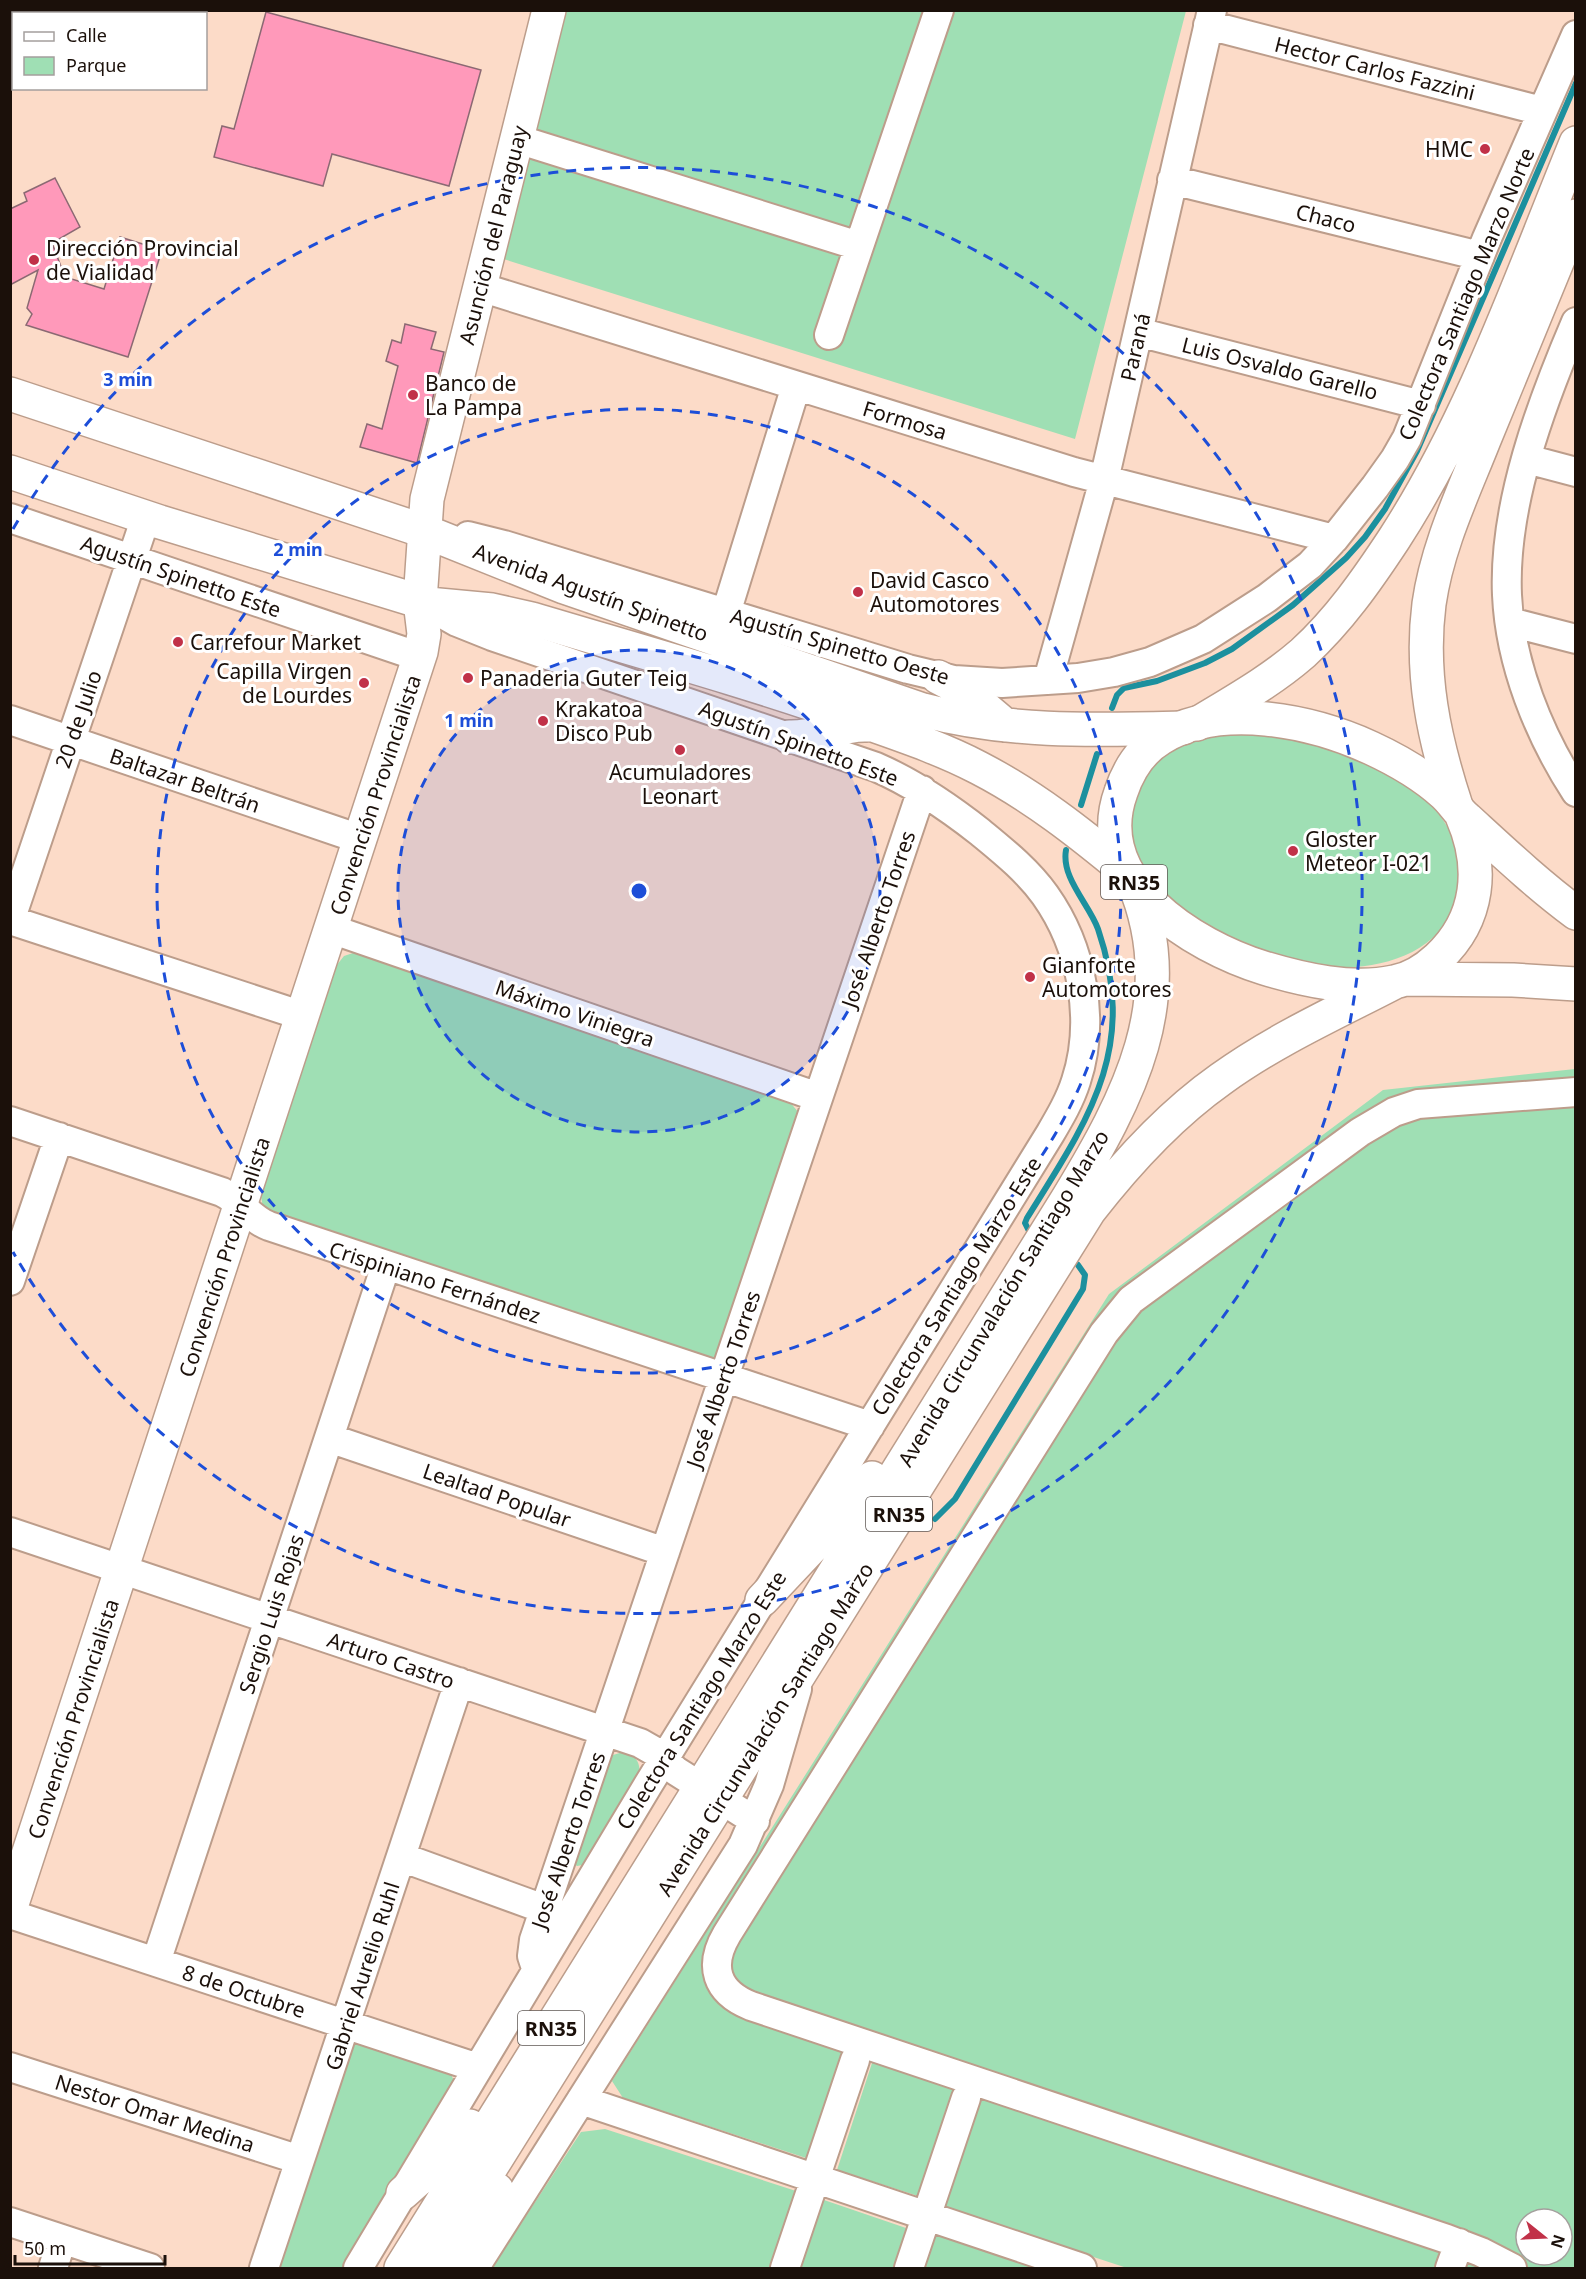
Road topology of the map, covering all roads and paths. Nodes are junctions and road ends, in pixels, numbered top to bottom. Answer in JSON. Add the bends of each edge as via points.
{"nodes":[{"id":1,"x":549,"y":10,"type":"edge"},
{"id":2,"x":939,"y":10,"type":"edge"},
{"id":3,"x":1210,"y":18,"type":"edge"},
{"id":4,"x":1575,"y":35,"type":"edge"},
{"id":5,"x":1542,"y":111,"type":"junction"},
{"id":6,"x":517,"y":139,"type":"junction"},
{"id":7,"x":1575,"y":143,"type":"edge"},
{"id":8,"x":1172,"y":180,"type":"junction"},
{"id":9,"x":1575,"y":216,"type":"edge"},
{"id":10,"x":859,"y":246,"type":"junction"},
{"id":11,"x":1480,"y":256,"type":"junction"},
{"id":12,"x":480,"y":287,"type":"junction"},
{"id":13,"x":1575,"y":322,"type":"edge"},
{"id":14,"x":1138,"y":332,"type":"junction"},
{"id":15,"x":829,"y":335,"type":"dead end"},
{"id":16,"x":796,"y":386,"type":"junction"},
{"id":17,"x":10,"y":394,"type":"edge"},
{"id":18,"x":1421,"y":405,"type":"junction"},
{"id":19,"x":1527,"y":459,"type":"junction"},
{"id":20,"x":10,"y":472,"type":"edge"},
{"id":21,"x":1575,"y":472,"type":"edge"},
{"id":22,"x":1104,"y":480,"type":"junction"},
{"id":23,"x":146,"y":517,"type":"junction"},
{"id":24,"x":10,"y":518,"type":"edge"},
{"id":25,"x":424,"y":531,"type":"junction"},
{"id":26,"x":1334,"y":539,"type":"junction"},
{"id":27,"x":132,"y":559,"type":"junction"},
{"id":28,"x":420,"y":602,"type":"junction"},
{"id":29,"x":726,"y":613,"type":"junction"},
{"id":30,"x":1510,"y":622,"type":"junction"},
{"id":31,"x":1575,"y":639,"type":"edge"},
{"id":32,"x":420,"y":657,"type":"junction"},
{"id":33,"x":938,"y":677,"type":"junction"},
{"id":34,"x":1048,"y":680,"type":"junction"},
{"id":35,"x":10,"y":720,"type":"edge"},
{"id":36,"x":1005,"y":725,"type":"junction"},
{"id":37,"x":874,"y":726,"type":"junction"},
{"id":38,"x":1190,"y":726,"type":"junction"},
{"id":39,"x":789,"y":737,"type":"junction"},
{"id":40,"x":71,"y":741,"type":"junction"},
{"id":41,"x":922,"y":790,"type":"junction"},
{"id":42,"x":1575,"y":792,"type":"edge"},
{"id":43,"x":1459,"y":811,"type":"junction"},
{"id":44,"x":360,"y":839,"type":"junction"},
{"id":45,"x":1130,"y":876,"type":"junction"},
{"id":46,"x":1575,"y":913,"type":"edge"},
{"id":47,"x":11,"y":920,"type":"edge"},
{"id":48,"x":331,"y":929,"type":"junction"},
{"id":49,"x":1399,"y":981,"type":"junction"},
{"id":50,"x":1575,"y":984,"type":"edge"},
{"id":51,"x":303,"y":1016,"type":"junction"},
{"id":52,"x":1575,"y":1092,"type":"edge"},
{"id":53,"x":818,"y":1097,"type":"junction"},
{"id":54,"x":10,"y":1121,"type":"edge"},
{"id":55,"x":1050,"y":1134,"type":"joint"},
{"id":56,"x":59,"y":1137,"type":"junction"},
{"id":57,"x":241,"y":1205,"type":"junction"},
{"id":58,"x":1030,"y":1258,"type":"junction"},
{"id":59,"x":386,"y":1265,"type":"junction"},
{"id":60,"x":10,"y":1281,"type":"edge"},
{"id":61,"x":723,"y":1377,"type":"junction"},
{"id":62,"x":870,"y":1426,"type":"junction"},
{"id":63,"x":329,"y":1438,"type":"junction"},
{"id":64,"x":10,"y":1533,"type":"edge"},
{"id":65,"x":665,"y":1552,"type":"junction"},
{"id":66,"x":122,"y":1569,"type":"junction"},
{"id":67,"x":762,"y":1600,"type":"junction"},
{"id":68,"x":269,"y":1619,"type":"junction"},
{"id":69,"x":803,"y":1668,"type":"junction"},
{"id":70,"x":459,"y":1683,"type":"junction"},
{"id":71,"x":604,"y":1731,"type":"junction"},
{"id":72,"x":663,"y":1760,"type":"junction"},
{"id":73,"x":711,"y":1793,"type":"junction"},
{"id":74,"x":755,"y":1821,"type":"junction"},
{"id":75,"x":401,"y":1857,"type":"junction"},
{"id":76,"x":648,"y":1872,"type":"junction"},
{"id":77,"x":11,"y":1906,"type":"edge"},
{"id":78,"x":544,"y":1909,"type":"junction"},
{"id":79,"x":647,"y":1918,"type":"junction"},
{"id":80,"x":156,"y":1962,"type":"junction"},
{"id":81,"x":537,"y":1969,"type":"junction"},
{"id":82,"x":345,"y":2024,"type":"junction"},
{"id":83,"x":855,"y":2060,"type":"dead end"},
{"id":84,"x":10,"y":2067,"type":"edge"},
{"id":85,"x":478,"y":2068,"type":"junction"},
{"id":86,"x":966,"y":2098,"type":"dead end"},
{"id":87,"x":581,"y":2100,"type":"junction"},
{"id":88,"x":300,"y":2160,"type":"junction"},
{"id":89,"x":815,"y":2179,"type":"junction"},
{"id":90,"x":403,"y":2193,"type":"junction"},
{"id":91,"x":926,"y":2216,"type":"junction"},
{"id":92,"x":10,"y":2222,"type":"edge"},
{"id":93,"x":62,"y":2239,"type":"junction"},
{"id":94,"x":1453,"y":2262,"type":"edge"},
{"id":95,"x":53,"y":2268,"type":"edge"},
{"id":96,"x":150,"y":2268,"type":"edge"},
{"id":97,"x":264,"y":2268,"type":"edge"},
{"id":98,"x":358,"y":2268,"type":"edge"},
{"id":99,"x":401,"y":2268,"type":"edge"},
{"id":100,"x":428,"y":2268,"type":"edge"},
{"id":101,"x":463,"y":2268,"type":"edge"},
{"id":102,"x":474,"y":2268,"type":"edge"},
{"id":103,"x":785,"y":2268,"type":"edge"},
{"id":104,"x":909,"y":2268,"type":"edge"},
{"id":105,"x":1082,"y":2268,"type":"edge"},
{"id":106,"x":1512,"y":2268,"type":"edge"}],
"edges":[{"from":1,"to":6,"type":"main road","name":"Asunción del Paraguay"},
{"from":2,"to":10,"type":"street"},
{"from":3,"to":5,"type":"street","name":"Hector Carlos Fazzini"},
{"from":3,"to":8,"type":"street","name":"Paraná"},
{"from":4,"to":5,"type":"street","name":"Colectora Santiago Marzo Norte"},
{"from":5,"to":11,"type":"street","name":"Colectora Santiago Marzo Norte"},
{"from":6,"to":10,"type":"street"},
{"from":6,"to":12,"type":"main road","name":"Asunción del Paraguay"},
{"from":7,"to":38,"type":"main road","via":[[1460,420],[1386,551],[1342,611],[1302,653],[1257,687]]},
{"from":8,"to":11,"type":"street","name":"Chaco"},
{"from":8,"to":14,"type":"street","name":"Paraná"},
{"from":9,"to":43,"type":"main road","via":[[1458,505],[1433,583],[1426,646],[1428,689],[1438,750]]},
{"from":10,"to":15,"type":"street"},
{"from":11,"to":18,"type":"street","name":"Colectora Santiago Marzo Norte"},
{"from":12,"to":16,"type":"street","name":"Formosa"},
{"from":12,"to":25,"type":"main road","name":"Asunción del Paraguay","via":[[428,494]]},
{"from":13,"to":19,"type":"street"},
{"from":14,"to":18,"type":"street","name":"Luis Osvaldo Garello"},
{"from":14,"to":22,"type":"street","name":"Paraná"},
{"from":16,"to":22,"type":"street","name":"Formosa"},
{"from":16,"to":29,"type":"street"},
{"from":17,"to":25,"type":"main road","name":"Avenida Agustín Spinetto"},
{"from":18,"to":26,"type":"street","name":"Colectora Santiago Marzo Norte","via":[[1395,459]]},
{"from":19,"to":21,"type":"street"},
{"from":19,"to":30,"type":"street","via":[[1509,551]]},
{"from":20,"to":23,"type":"main road","name":"Avenida Agustín Spinetto"},
{"from":22,"to":26,"type":"street","name":"Formosa"},
{"from":22,"to":34,"type":"street","name":"Paraná"},
{"from":23,"to":27,"type":"street","name":"20 de Julio"},
{"from":23,"to":28,"type":"main road","name":"Avenida Agustín Spinetto"},
{"from":24,"to":27,"type":"street","name":"Agustín Spinetto Este"},
{"from":25,"to":28,"type":"main road","name":"Asunción del Paraguay"},
{"from":25,"to":29,"type":"street","name":"Agustín Spinetto Oeste","via":[[485,540]]},
{"from":25,"to":36,"type":"main road","name":"Avenida Agustín Spinetto","via":[[564,587],[911,706]]},
{"from":26,"to":34,"type":"street","name":"Agustín Spinetto Oeste","via":[[1282,588],[1203,639],[1132,668]]},
{"from":27,"to":32,"type":"street","name":"Agustín Spinetto Este"},
{"from":27,"to":40,"type":"street","name":"20 de Julio"},
{"from":28,"to":32,"type":"main road","name":"Convención Provincialista","via":[[424,638]]},
{"from":28,"to":37,"type":"main road","name":"Avenida Agustín Spinetto","via":[[532,619],[771,690]]},
{"from":28,"to":39,"type":"street","name":"Agustín Spinetto Este","via":[[492,636]]},
{"from":29,"to":33,"type":"street","name":"Agustín Spinetto Oeste"},
{"from":30,"to":31,"type":"street"},
{"from":30,"to":42,"type":"street","via":[[1532,703],[1547,741]]},
{"from":32,"to":44,"type":"main road","name":"Convención Provincialista"},
{"from":33,"to":34,"type":"street","name":"Agustín Spinetto Oeste","via":[[986,683]]},
{"from":33,"to":36,"type":"main road","via":[[965,691]]},
{"from":35,"to":40,"type":"street","name":"Baltazar Beltrán"},
{"from":36,"to":38,"type":"main road","name":"Avenida Agustín Spinetto","via":[[1085,730]]},
{"from":37,"to":39,"type":"main road","via":[[853,725]]},
{"from":37,"to":45,"type":"main road","name":"Avenida Agustín Spinetto","via":[[944,751],[999,778],[1049,810]]},
{"from":38,"to":43,"type":"main road","number":"RN35","via":[[1251,718],[1327,731],[1368,747],[1416,773]]},
{"from":38,"to":45,"type":"main road","number":"RN35","via":[[1163,737],[1145,751],[1122,789],[1115,831],[1119,853]]},
{"from":39,"to":41,"type":"street","name":"Agustín Spinetto Este","via":[[876,767]]},
{"from":40,"to":44,"type":"street","name":"Baltazar Beltrán"},
{"from":40,"to":47,"type":"street","name":"20 de Julio"},
{"from":41,"to":53,"type":"street","name":"José Alberto Torres"},
{"from":41,"to":55,"type":"street","name":"Agustín Spinetto Este","via":[[1019,864],[1055,909],[1072,945],[1084,1002],[1082,1060],[1073,1089]]},
{"from":43,"to":46,"type":"main road","number":"RN35"},
{"from":43,"to":49,"type":"main road","number":"RN35","via":[[1472,840],[1476,865],[1473,904],[1451,945],[1425,968]]},
{"from":44,"to":48,"type":"main road","name":"Convención Provincialista"},
{"from":45,"to":49,"type":"main road","number":"RN35","via":[[1172,923],[1243,961],[1322,982]]},
{"from":45,"to":58,"type":"main road","name":"Avenida Circunvalación Santiago Marzo","number":"RN35","via":[[1146,917],[1153,967],[1152,998],[1142,1049],[1103,1137]]},
{"from":47,"to":51,"type":"street"},
{"from":48,"to":51,"type":"main road","name":"Convención Provincialista"},
{"from":48,"to":53,"type":"street","name":"Máximo Viniegra"},
{"from":49,"to":50,"type":"main road","number":"RN35"},
{"from":49,"to":69,"type":"main road","name":"Avenida Circunvalación Santiago Marzo","number":"RN35","via":[[1292,1035],[1221,1079],[1165,1126],[1115,1179],[1077,1228]]},
{"from":51,"to":57,"type":"main road","name":"Convención Provincialista"},
{"from":52,"to":94,"type":"street","via":[[1441,1101],[1395,1112],[1360,1132],[1131,1300],[1104,1333],[727,1934],[717,1965],[724,1988],[735,1999],[751,2006]]},
{"from":53,"to":61,"type":"street","name":"José Alberto Torres"},
{"from":54,"to":56,"type":"street","name":"Crispiniano Fernández"},
{"from":55,"to":62,"type":"street","name":"Colectora Santiago Marzo Este"},
{"from":56,"to":57,"type":"street","name":"Crispiniano Fernández","via":[[222,1192]]},
{"from":56,"to":60,"type":"street"},
{"from":57,"to":59,"type":"street","name":"Crispiniano Fernández","via":[[263,1224]]},
{"from":57,"to":66,"type":"main road","name":"Convención Provincialista"},
{"from":58,"to":67,"type":"main road","via":[[952,1352],[860,1496]]},
{"from":58,"to":73,"type":"main road","name":"Avenida Circunvalación Santiago Marzo","number":"RN35"},
{"from":59,"to":61,"type":"street","name":"Crispiniano Fernández"},
{"from":59,"to":63,"type":"street","name":"Sergio Luis Rojas"},
{"from":61,"to":62,"type":"street","name":"Crispiniano Fernández"},
{"from":61,"to":65,"type":"street","name":"José Alberto Torres"},
{"from":62,"to":67,"type":"street","name":"Colectora Santiago Marzo Este"},
{"from":63,"to":65,"type":"street","name":"Lealtad Popular"},
{"from":63,"to":68,"type":"street","name":"Sergio Luis Rojas"},
{"from":64,"to":66,"type":"street","name":"Arturo Castro"},
{"from":65,"to":71,"type":"street","name":"José Alberto Torres"},
{"from":66,"to":68,"type":"street","name":"Arturo Castro"},
{"from":66,"to":77,"type":"main road","name":"Convención Provincialista"},
{"from":67,"to":72,"type":"street","name":"Colectora Santiago Marzo Este"},
{"from":68,"to":70,"type":"street","name":"Arturo Castro"},
{"from":68,"to":80,"type":"street","name":"Sergio Luis Rojas"},
{"from":69,"to":73,"type":"main road","name":"Avenida Circunvalación Santiago Marzo","number":"RN35"},
{"from":69,"to":74,"type":"street"},
{"from":70,"to":71,"type":"street","name":"Arturo Castro"},
{"from":70,"to":75,"type":"street","name":"Gabriel Aurelio Ruhl"},
{"from":71,"to":72,"type":"street","name":"Arturo Castro","via":[[647,1746]]},
{"from":71,"to":78,"type":"street","name":"José Alberto Torres"},
{"from":72,"to":73,"type":"street","name":"Arturo Castro"},
{"from":72,"to":81,"type":"street","name":"Colectora Santiago Marzo Este"},
{"from":73,"to":74,"type":"street","name":"Arturo Castro"},
{"from":73,"to":76,"type":"main road","name":"Avenida Circunvalación Santiago Marzo","number":"RN35"},
{"from":73,"to":79,"type":"main road","name":"Avenida Circunvalación Santiago Marzo","number":"RN35"},
{"from":74,"to":87,"type":"street","via":[[730,1868]]},
{"from":75,"to":78,"type":"street"},
{"from":75,"to":82,"type":"street","name":"Gabriel Aurelio Ruhl"},
{"from":76,"to":90,"type":"main road","via":[[565,1974],[464,2135]]},
{"from":76,"to":99,"type":"main road","name":"Avenida Circunvalación Santiago Marzo","number":"RN35"},
{"from":77,"to":80,"type":"street","name":"8 de Octubre"},
{"from":78,"to":81,"type":"street","name":"José Alberto Torres","via":[[532,1950]]},
{"from":79,"to":100,"type":"main road","name":"Avenida Circunvalación Santiago Marzo","number":"RN35"},
{"from":79,"to":101,"type":"main road","via":[[593,2034],[495,2194]]},
{"from":80,"to":82,"type":"street","name":"8 de Octubre"},
{"from":81,"to":85,"type":"street","name":"Colectora Santiago Marzo Este"},
{"from":82,"to":85,"type":"street","name":"8 de Octubre"},
{"from":82,"to":88,"type":"street","name":"Gabriel Aurelio Ruhl"},
{"from":83,"to":89,"type":"street"},
{"from":84,"to":88,"type":"street","name":"Nestor Omar Medina"},
{"from":85,"to":90,"type":"street","name":"Colectora Santiago Marzo Este"},
{"from":86,"to":91,"type":"street"},
{"from":87,"to":89,"type":"street"},
{"from":87,"to":102,"type":"street"},
{"from":88,"to":97,"type":"street","name":"Gabriel Aurelio Ruhl"},
{"from":89,"to":91,"type":"street"},
{"from":89,"to":103,"type":"street"},
{"from":90,"to":98,"type":"street","name":"Colectora Santiago Marzo Este"},
{"from":91,"to":104,"type":"street"},
{"from":91,"to":105,"type":"street"},
{"from":92,"to":93,"type":"street"},
{"from":93,"to":95,"type":"street"},
{"from":93,"to":96,"type":"street"},
{"from":94,"to":106,"type":"street"}]}
